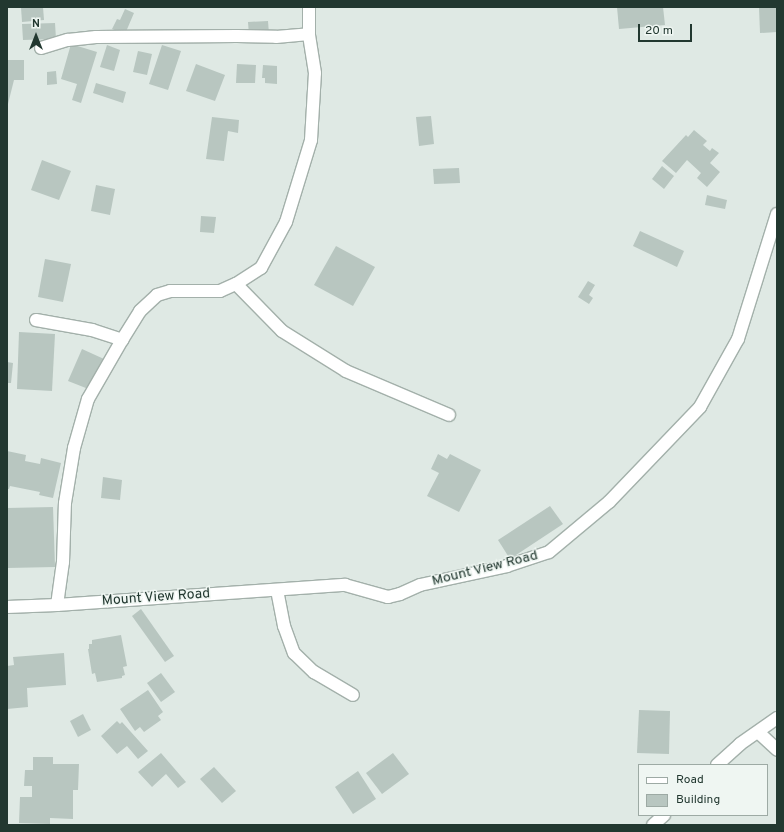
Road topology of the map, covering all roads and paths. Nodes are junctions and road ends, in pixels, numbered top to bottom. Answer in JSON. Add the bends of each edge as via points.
{"nodes":[{"id":1,"x":309,"y":7,"type":"edge"},
{"id":2,"x":309,"y":34,"type":"junction"},
{"id":3,"x":42,"y":48,"type":"dead end"},
{"id":4,"x":777,"y":214,"type":"edge"},
{"id":5,"x":236,"y":284,"type":"junction"},
{"id":6,"x":36,"y":320,"type":"dead end"},
{"id":7,"x":122,"y":340,"type":"junction"},
{"id":8,"x":449,"y":415,"type":"dead end"},
{"id":9,"x":278,"y":590,"type":"junction"},
{"id":10,"x":57,"y":605,"type":"junction"},
{"id":11,"x":7,"y":607,"type":"edge"},
{"id":12,"x":352,"y":695,"type":"dead end"},
{"id":13,"x":777,"y":718,"type":"edge"},
{"id":14,"x":758,"y":732,"type":"junction"},
{"id":15,"x":777,"y":750,"type":"edge"},
{"id":16,"x":718,"y":764,"type":"edge"},
{"id":17,"x":663,"y":816,"type":"edge"},
{"id":18,"x":653,"y":825,"type":"edge"}],
"edges":[{"from":1,"to":2,"type":"street"},
{"from":2,"to":3,"type":"street","via":[[276,37],[96,37],[68,40]]},
{"from":2,"to":5,"type":"street","via":[[315,73],[311,140],[286,222],[261,268]]},
{"from":4,"to":9,"type":"street","name":"Mount View Road","via":[[738,339],[700,407],[609,502],[549,552],[507,566],[420,585],[388,597],[345,585]]},
{"from":5,"to":7,"type":"street","via":[[220,291],[170,291],[157,295],[140,310]]},
{"from":5,"to":8,"type":"street","via":[[282,331],[346,371]]},
{"from":6,"to":7,"type":"street","via":[[92,330]]},
{"from":7,"to":10,"type":"street","via":[[88,399],[74,448],[65,503],[63,562]]},
{"from":9,"to":10,"type":"street","name":"Mount View Road"},
{"from":9,"to":12,"type":"street","via":[[284,626],[294,653],[314,672]]},
{"from":10,"to":11,"type":"street","name":"Mount View Road"},
{"from":13,"to":14,"type":"street"},
{"from":14,"to":15,"type":"street"},
{"from":14,"to":16,"type":"street"},
{"from":17,"to":18,"type":"street"}]}
